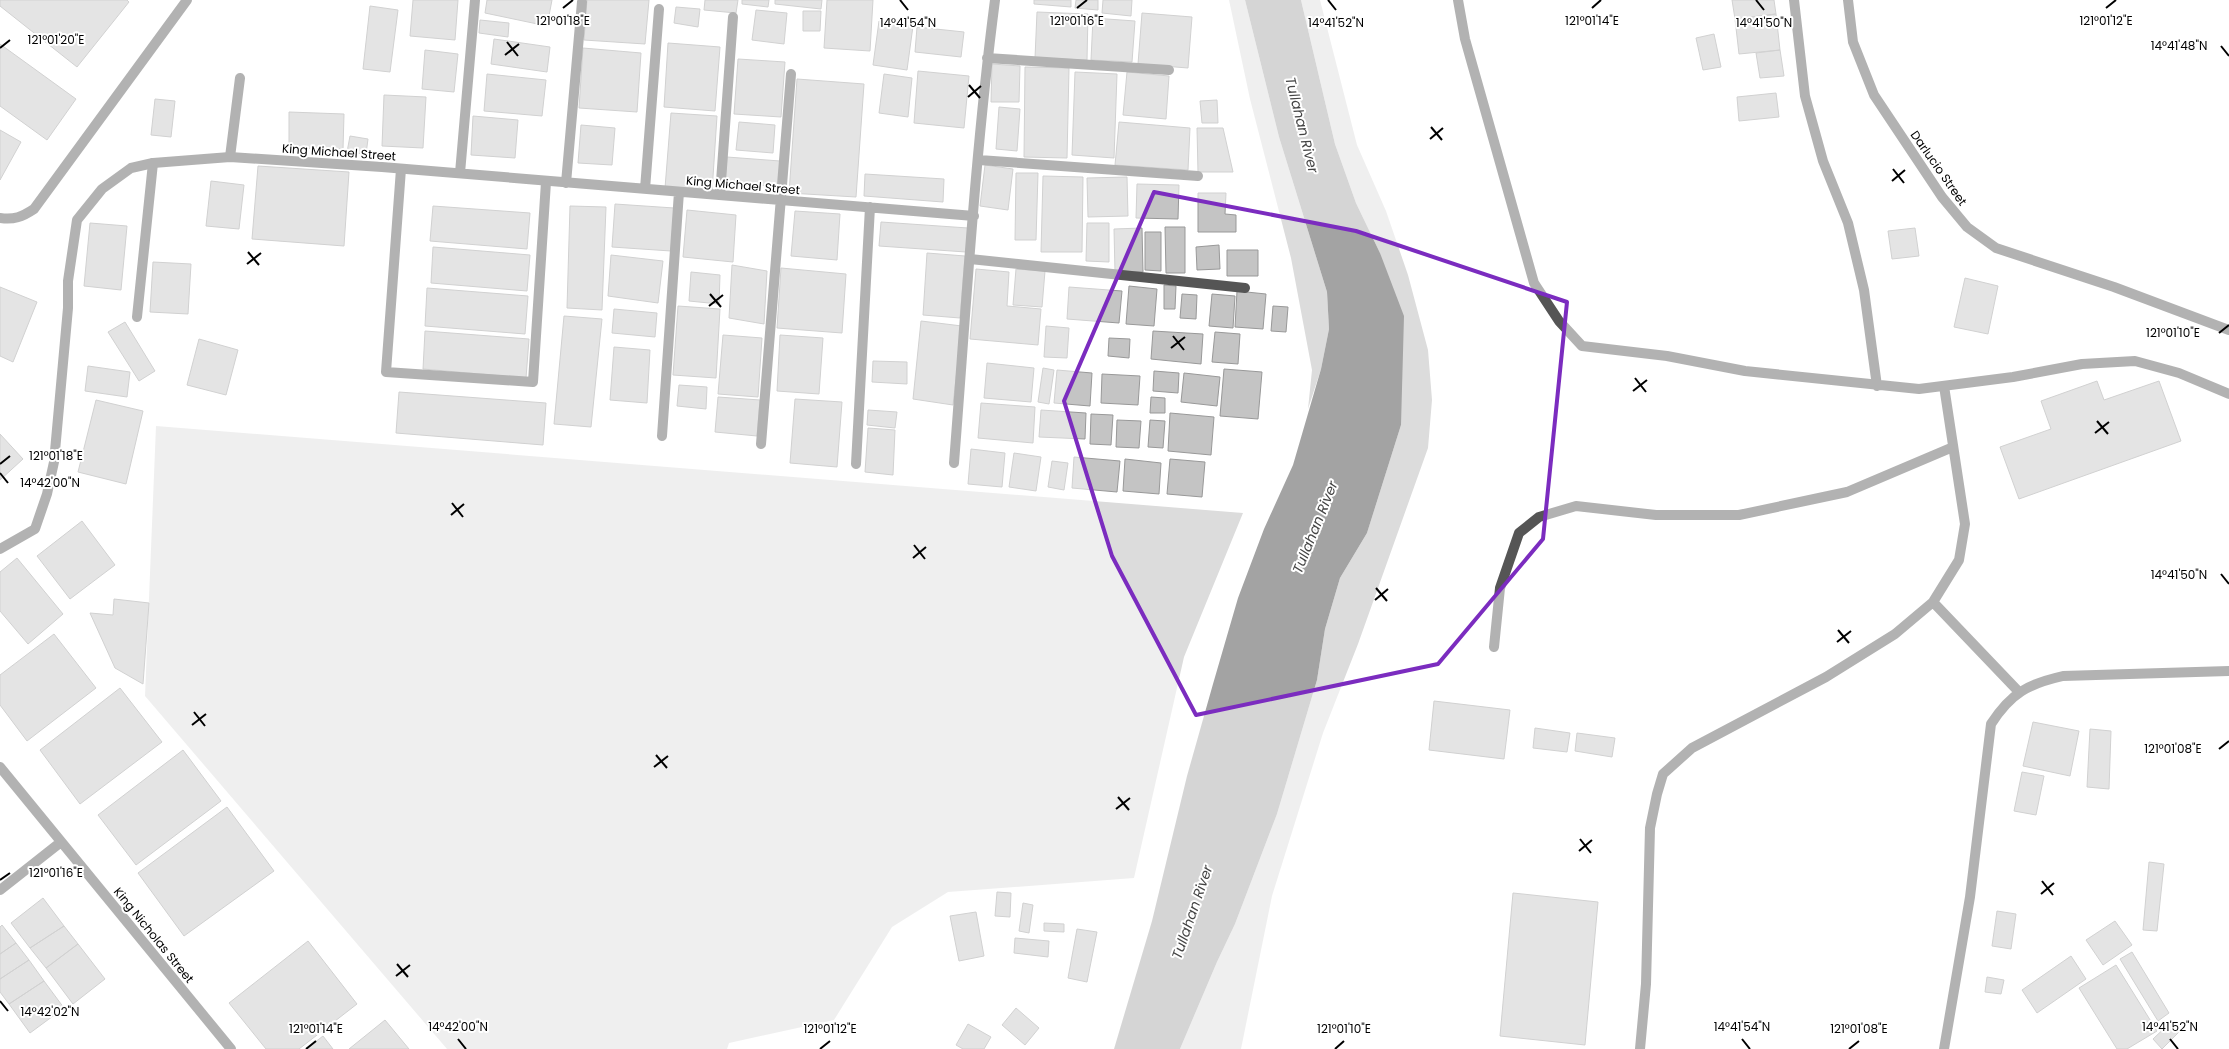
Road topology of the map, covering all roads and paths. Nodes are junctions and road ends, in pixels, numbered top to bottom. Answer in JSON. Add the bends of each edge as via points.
{"nodes":[{"id":1,"x":187,"y":0,"type":"edge"},
{"id":2,"x":475,"y":0,"type":"edge"},
{"id":3,"x":995,"y":0,"type":"edge"},
{"id":4,"x":1458,"y":0,"type":"edge"},
{"id":5,"x":1794,"y":0,"type":"edge"},
{"id":6,"x":1848,"y":0,"type":"edge"},
{"id":7,"x":582,"y":2,"type":"dead end"},
{"id":8,"x":658,"y":9,"type":"dead end"},
{"id":9,"x":733,"y":17,"type":"dead end"},
{"id":10,"x":987,"y":58,"type":"junction"},
{"id":11,"x":1169,"y":70,"type":"dead end"},
{"id":12,"x":791,"y":74,"type":"dead end"},
{"id":13,"x":240,"y":78,"type":"dead end"},
{"id":14,"x":230,"y":157,"type":"junction"},
{"id":15,"x":979,"y":160,"type":"junction"},
{"id":16,"x":153,"y":163,"type":"junction"},
{"id":17,"x":401,"y":169,"type":"junction"},
{"id":18,"x":460,"y":173,"type":"junction"},
{"id":19,"x":1198,"y":176,"type":"dead end"},
{"id":20,"x":546,"y":182,"type":"junction"},
{"id":21,"x":566,"y":183,"type":"junction"},
{"id":22,"x":645,"y":189,"type":"junction"},
{"id":23,"x":679,"y":192,"type":"junction"},
{"id":24,"x":720,"y":196,"type":"junction"},
{"id":25,"x":781,"y":200,"type":"junction"},
{"id":26,"x":870,"y":207,"type":"junction"},
{"id":27,"x":974,"y":216,"type":"junction"},
{"id":28,"x":0,"y":218,"type":"edge"},
{"id":29,"x":970,"y":259,"type":"junction"},
{"id":30,"x":1246,"y":288,"type":"dead end"},
{"id":31,"x":137,"y":317,"type":"dead end"},
{"id":32,"x":2229,"y":330,"type":"edge"},
{"id":33,"x":1877,"y":386,"type":"junction"},
{"id":34,"x":1944,"y":386,"type":"junction"},
{"id":35,"x":2229,"y":394,"type":"edge"},
{"id":36,"x":662,"y":436,"type":"dead end"},
{"id":37,"x":761,"y":444,"type":"dead end"},
{"id":38,"x":1953,"y":447,"type":"junction"},
{"id":39,"x":954,"y":463,"type":"dead end"},
{"id":40,"x":856,"y":464,"type":"dead end"},
{"id":41,"x":0,"y":549,"type":"edge"},
{"id":42,"x":1933,"y":602,"type":"junction"},
{"id":43,"x":1494,"y":647,"type":"dead end"},
{"id":44,"x":2229,"y":671,"type":"edge"},
{"id":45,"x":2019,"y":692,"type":"junction"},
{"id":46,"x":0,"y":767,"type":"edge"},
{"id":47,"x":62,"y":842,"type":"junction"},
{"id":48,"x":0,"y":890,"type":"edge"},
{"id":49,"x":231,"y":1049,"type":"edge"},
{"id":50,"x":1640,"y":1049,"type":"edge"},
{"id":51,"x":1944,"y":1049,"type":"edge"}],
"edges":[{"from":1,"to":28,"type":"street","via":[[34,208],[24,216]]},
{"from":2,"to":18,"type":"street"},
{"from":3,"to":10,"type":"street"},
{"from":4,"to":33,"type":"street","via":[[1464,39],[1534,282],[1559,321],[1582,346],[1667,356],[1745,371]]},
{"from":5,"to":33,"type":"street","via":[[1805,96],[1823,161],[1848,223],[1864,290]]},
{"from":6,"to":32,"type":"street","name":"Darlucio Street","via":[[1854,42],[1874,95],[1942,197],[1967,227],[1996,248]]},
{"from":7,"to":21,"type":"street"},
{"from":8,"to":22,"type":"street"},
{"from":9,"to":24,"type":"street"},
{"from":10,"to":11,"type":"street"},
{"from":10,"to":15,"type":"street"},
{"from":12,"to":25,"type":"street"},
{"from":13,"to":14,"type":"street"},
{"from":14,"to":16,"type":"street","name":"King Michael Street"},
{"from":14,"to":17,"type":"street","name":"King Michael Street"},
{"from":15,"to":19,"type":"street"},
{"from":15,"to":27,"type":"street"},
{"from":16,"to":31,"type":"street"},
{"from":16,"to":41,"type":"street","name":"King Michael Street","via":[[131,168],[102,189],[77,220],[68,281],[54,462],[47,494],[35,529]]},
{"from":17,"to":18,"type":"street","name":"King Michael Street"},
{"from":17,"to":20,"type":"street","via":[[386,372],[533,382]]},
{"from":18,"to":20,"type":"street","name":"King Michael Street"},
{"from":20,"to":21,"type":"street","name":"King Michael Street"},
{"from":21,"to":22,"type":"street","name":"King Michael Street"},
{"from":22,"to":23,"type":"street","name":"King Michael Street"},
{"from":23,"to":24,"type":"street","name":"King Michael Street"},
{"from":23,"to":36,"type":"street"},
{"from":24,"to":25,"type":"street","name":"King Michael Street"},
{"from":25,"to":26,"type":"street","name":"King Michael Street"},
{"from":25,"to":37,"type":"street"},
{"from":26,"to":27,"type":"street","name":"King Michael Street"},
{"from":26,"to":40,"type":"street"},
{"from":27,"to":29,"type":"street"},
{"from":29,"to":30,"type":"street"},
{"from":29,"to":39,"type":"street"},
{"from":33,"to":34,"type":"street","via":[[1919,389]]},
{"from":34,"to":35,"type":"street","via":[[2082,364],[2135,361],[2180,373]]},
{"from":34,"to":38,"type":"street"},
{"from":38,"to":42,"type":"street","via":[[1965,524],[1959,560]]},
{"from":38,"to":43,"type":"street","via":[[1847,492],[1739,515],[1656,515],[1576,506],[1539,517],[1519,533],[1500,588]]},
{"from":42,"to":45,"type":"street"},
{"from":42,"to":50,"type":"street","via":[[1895,634],[1826,677],[1692,748],[1663,774],[1650,828],[1646,984]]},
{"from":44,"to":45,"type":"street","via":[[2063,676],[2038,682]]},
{"from":45,"to":51,"type":"street","via":[[2002,706],[1991,724],[1970,897]]},
{"from":46,"to":47,"type":"street","name":"King Nicholas Street"},
{"from":47,"to":48,"type":"street"},
{"from":47,"to":49,"type":"street","name":"King Nicholas Street"}]}
